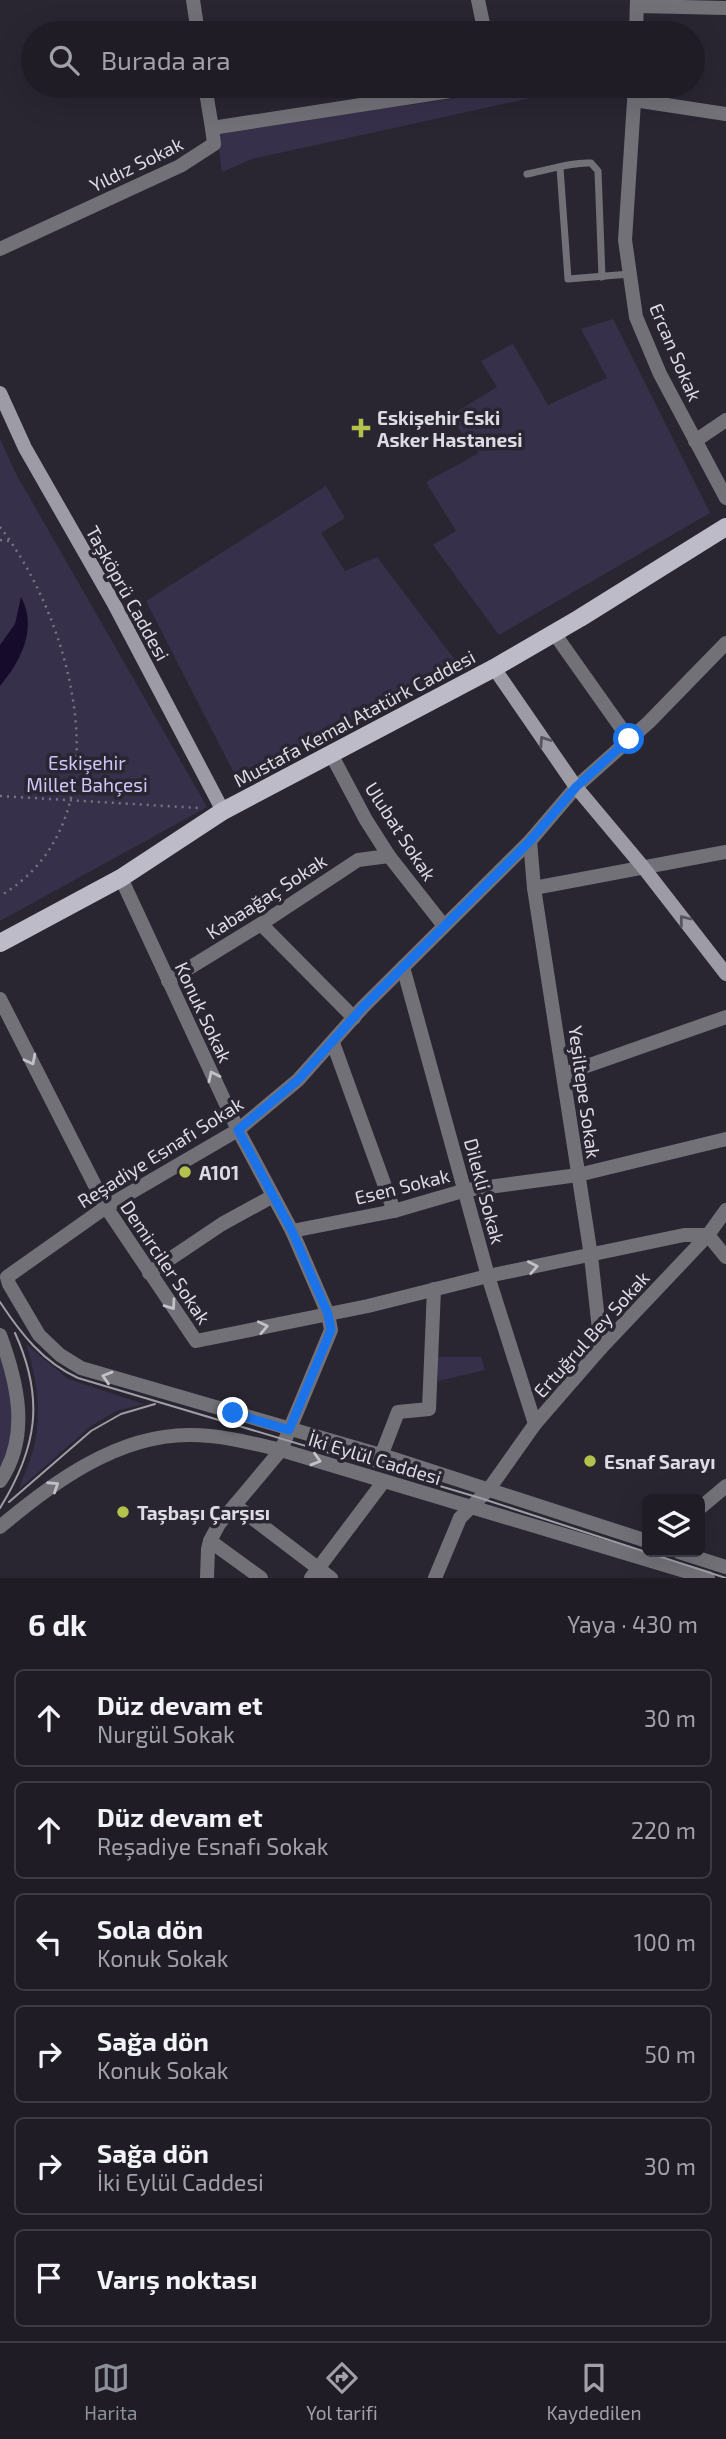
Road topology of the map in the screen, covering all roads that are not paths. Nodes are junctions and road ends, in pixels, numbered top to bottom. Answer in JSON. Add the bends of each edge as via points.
{"nodes":[{"id":1,"x":193,"y":0,"type":"edge"},
{"id":2,"x":478,"y":0,"type":"edge"},
{"id":3,"x":637,"y":3,"type":"edge"},
{"id":4,"x":726,"y":8,"type":"edge"},
{"id":5,"x":196,"y":21,"type":"edge"},
{"id":6,"x":482,"y":21,"type":"edge"},
{"id":7,"x":636,"y":21,"type":"edge"},
{"id":8,"x":207,"y":98,"type":"edge"},
{"id":9,"x":406,"y":98,"type":"edge"},
{"id":10,"x":634,"y":98,"type":"edge"},
{"id":11,"x":656,"y":98,"type":"edge"},
{"id":12,"x":726,"y":114,"type":"edge"},
{"id":13,"x":212,"y":128,"type":"junction"},
{"id":14,"x":560,"y":168,"type":"junction"},
{"id":15,"x":527,"y":174,"type":"dead end"},
{"id":16,"x":0,"y":249,"type":"edge"},
{"id":17,"x":630,"y":274,"type":"junction"},
{"id":18,"x":602,"y":276,"type":"junction"},
{"id":19,"x":0,"y":393,"type":"edge"},
{"id":20,"x":726,"y":420,"type":"edge"},
{"id":21,"x":695,"y":441,"type":"junction"},
{"id":22,"x":726,"y":498,"type":"edge"},
{"id":23,"x":726,"y":527,"type":"edge"},
{"id":24,"x":554,"y":633,"type":"junction"},
{"id":25,"x":726,"y":643,"type":"edge"},
{"id":26,"x":494,"y":668,"type":"junction"},
{"id":27,"x":629,"y":739,"type":"junction"},
{"id":28,"x":331,"y":754,"type":"junction"},
{"id":29,"x":576,"y":787,"type":"junction"},
{"id":30,"x":223,"y":811,"type":"junction"},
{"id":31,"x":530,"y":841,"type":"junction"},
{"id":32,"x":726,"y":852,"type":"edge"},
{"id":33,"x":389,"y":856,"type":"junction"},
{"id":34,"x":643,"y":867,"type":"junction"},
{"id":35,"x":121,"y":878,"type":"junction"},
{"id":36,"x":534,"y":888,"type":"junction"},
{"id":37,"x":261,"y":924,"type":"junction"},
{"id":38,"x":444,"y":926,"type":"junction"},
{"id":39,"x":0,"y":943,"type":"edge"},
{"id":40,"x":403,"y":967,"type":"junction"},
{"id":41,"x":726,"y":974,"type":"edge"},
{"id":42,"x":168,"y":981,"type":"junction"},
{"id":43,"x":0,"y":999,"type":"edge"},
{"id":44,"x":726,"y":1017,"type":"edge"},
{"id":45,"x":354,"y":1018,"type":"junction"},
{"id":46,"x":333,"y":1043,"type":"junction"},
{"id":47,"x":564,"y":1074,"type":"junction"},
{"id":48,"x":238,"y":1130,"type":"junction"},
{"id":49,"x":726,"y":1139,"type":"edge"},
{"id":50,"x":578,"y":1175,"type":"junction"},
{"id":51,"x":466,"y":1190,"type":"junction"},
{"id":52,"x":273,"y":1196,"type":"junction"},
{"id":53,"x":106,"y":1207,"type":"junction"},
{"id":54,"x":726,"y":1210,"type":"edge"},
{"id":55,"x":394,"y":1211,"type":"junction"},
{"id":56,"x":292,"y":1231,"type":"junction"},
{"id":57,"x":708,"y":1236,"type":"junction"},
{"id":58,"x":591,"y":1256,"type":"junction"},
{"id":59,"x":726,"y":1257,"type":"edge"},
{"id":60,"x":149,"y":1273,"type":"junction"},
{"id":61,"x":488,"y":1276,"type":"junction"},
{"id":62,"x":434,"y":1289,"type":"junction"},
{"id":63,"x":20,"y":1301,"type":"joint"},
{"id":64,"x":328,"y":1314,"type":"junction"},
{"id":65,"x":0,"y":1335,"type":"edge"},
{"id":66,"x":601,"y":1348,"type":"junction"},
{"id":67,"x":535,"y":1424,"type":"junction"},
{"id":68,"x":289,"y":1430,"type":"junction"},
{"id":69,"x":281,"y":1450,"type":"junction"},
{"id":70,"x":381,"y":1456,"type":"junction"},
{"id":71,"x":0,"y":1480,"type":"edge"},
{"id":72,"x":384,"y":1481,"type":"junction"},
{"id":73,"x":726,"y":1486,"type":"edge"},
{"id":74,"x":489,"y":1489,"type":"junction"},
{"id":75,"x":705,"y":1504,"type":"edge"},
{"id":76,"x":235,"y":1505,"type":"junction"},
{"id":77,"x":471,"y":1507,"type":"junction"},
{"id":78,"x":0,"y":1527,"type":"edge"},
{"id":79,"x":642,"y":1539,"type":"edge"},
{"id":80,"x":210,"y":1541,"type":"junction"},
{"id":81,"x":695,"y":1557,"type":"edge"},
{"id":82,"x":726,"y":1567,"type":"edge"},
{"id":83,"x":315,"y":1573,"type":"edge"},
{"id":84,"x":207,"y":1578,"type":"edge"},
{"id":85,"x":261,"y":1578,"type":"edge"},
{"id":86,"x":331,"y":1578,"type":"edge"},
{"id":87,"x":435,"y":1578,"type":"edge"},
{"id":88,"x":708,"y":1578,"type":"edge"}],
"edges":[{"from":1,"to":5,"type":"street"},
{"from":2,"to":6,"type":"street"},
{"from":3,"to":4,"type":"street"},
{"from":3,"to":7,"type":"street"},
{"from":8,"to":13,"type":"street"},
{"from":9,"to":13,"type":"street"},
{"from":10,"to":17,"type":"street","name":"Ercan Sokak","via":[[625,240]]},
{"from":11,"to":12,"type":"street"},
{"from":13,"to":16,"type":"street","name":"Yıldız Sokak","via":[[214,144],[180,166]]},
{"from":14,"to":15,"type":"lane"},
{"from":14,"to":18,"type":"lane","via":[[568,279]]},
{"from":14,"to":18,"type":"lane","via":[[575,162],[591,163],[598,171]]},
{"from":17,"to":18,"type":"lane"},
{"from":17,"to":21,"type":"street","name":"Ercan Sokak","via":[[636,317]]},
{"from":19,"to":30,"type":"main road","name":"Taşköprü Caddesi"},
{"from":20,"to":21,"type":"street"},
{"from":21,"to":22,"type":"street","name":"Ercan Sokak"},
{"from":23,"to":24,"type":"main road","name":"Mustafa Kemal Atatürk Caddesi"},
{"from":24,"to":26,"type":"main road","name":"Mustafa Kemal Atatürk Caddesi"},
{"from":24,"to":27,"type":"street"},
{"from":25,"to":27,"type":"street","name":"Reşadiye Esnafı Sokak"},
{"from":26,"to":28,"type":"main road","name":"Mustafa Kemal Atatürk Caddesi"},
{"from":29,"to":26,"type":"main road","one_way":true},
{"from":27,"to":29,"type":"street","name":"Reşadiye Esnafı Sokak"},
{"from":28,"to":30,"type":"main road","name":"Mustafa Kemal Atatürk Caddesi"},
{"from":28,"to":33,"type":"street","name":"Ulubat Sokak"},
{"from":29,"to":31,"type":"street","name":"Reşadiye Esnafı Sokak"},
{"from":29,"to":34,"type":"main road"},
{"from":30,"to":35,"type":"main road","name":"Mustafa Kemal Atatürk Caddesi"},
{"from":31,"to":36,"type":"street","name":"Yeşiltepe Sokak"},
{"from":31,"to":38,"type":"street","name":"Reşadiye Esnafı Sokak"},
{"from":32,"to":34,"type":"street"},
{"from":33,"to":37,"type":"street","name":"Kabaağaç Sokak","via":[[358,860]]},
{"from":33,"to":38,"type":"street","name":"Ulubat Sokak"},
{"from":34,"to":36,"type":"street"},
{"from":41,"to":34,"type":"main road","one_way":true},
{"from":35,"to":39,"type":"main road","name":"Mustafa Kemal Atatürk Caddesi"},
{"from":35,"to":42,"type":"street","name":"Konuk Sokak"},
{"from":36,"to":47,"type":"street","name":"Yeşiltepe Sokak"},
{"from":37,"to":42,"type":"street","name":"Kabaağaç Sokak"},
{"from":37,"to":45,"type":"street"},
{"from":38,"to":40,"type":"street","name":"Reşadiye Esnafı Sokak"},
{"from":40,"to":45,"type":"street","name":"Reşadiye Esnafı Sokak"},
{"from":40,"to":51,"type":"street","name":"Dilekli Sokak"},
{"from":48,"to":42,"type":"street","name":"Konuk Sokak","one_way":true},
{"from":43,"to":53,"type":"street","name":"Demirciler Sokak","one_way":true},
{"from":44,"to":47,"type":"street"},
{"from":45,"to":46,"type":"street","name":"Reşadiye Esnafı Sokak"},
{"from":46,"to":48,"type":"street","name":"Reşadiye Esnafı Sokak","via":[[298,1080]]},
{"from":46,"to":55,"type":"street"},
{"from":47,"to":50,"type":"street","name":"Yeşiltepe Sokak"},
{"from":48,"to":52,"type":"street","name":"Konuk Sokak"},
{"from":48,"to":53,"type":"street","name":"Reşadiye Esnafı Sokak"},
{"from":49,"to":50,"type":"street","name":"Esen Sokak"},
{"from":50,"to":51,"type":"street","name":"Esen Sokak"},
{"from":50,"to":58,"type":"street","name":"Yeşiltepe Sokak"},
{"from":51,"to":55,"type":"street","name":"Esen Sokak"},
{"from":51,"to":61,"type":"street","name":"Dilekli Sokak"},
{"from":52,"to":56,"type":"street","name":"Konuk Sokak"},
{"from":52,"to":60,"type":"street"},
{"from":53,"to":60,"type":"street","name":"Demirciler Sokak"},
{"from":53,"to":63,"type":"street","name":"Reşadiye Esnafı Sokak","via":[[7,1277]]},
{"from":54,"to":57,"type":"street","name":"Ertuğrul Bey Sokak"},
{"from":55,"to":56,"type":"street","name":"Esen Sokak"},
{"from":56,"to":64,"type":"street","name":"Konuk Sokak"},
{"from":57,"to":58,"type":"street","name":"Demirciler Sokak","via":[[684,1236]]},
{"from":57,"to":59,"type":"street"},
{"from":57,"to":66,"type":"street","name":"Ertuğrul Bey Sokak"},
{"from":61,"to":58,"type":"street","name":"Demirciler Sokak","one_way":true},
{"from":58,"to":66,"type":"street","name":"Yeşiltepe Sokak"},
{"from":60,"to":64,"type":"street","name":"Demirciler Sokak","one_way":true,"via":[[196,1341]]},
{"from":61,"to":62,"type":"street","name":"Demirciler Sokak"},
{"from":61,"to":67,"type":"street","name":"Dilekli Sokak"},
{"from":62,"to":64,"type":"street","name":"Demirciler Sokak"},
{"from":62,"to":70,"type":"street","via":[[429,1409],[398,1412]]},
{"from":68,"to":63,"type":"street","name":"İki Eylül Caddesi","one_way":true,"via":[[81,1368],[39,1335]]},
{"from":64,"to":68,"type":"street","via":[[331,1330]]},
{"from":65,"to":71,"type":"street","via":[[12,1367],[19,1421],[14,1451]]},
{"from":66,"to":67,"type":"street","name":"Ertuğrul Bey Sokak"},
{"from":67,"to":74,"type":"street","name":"Ertuğrul Bey Sokak"},
{"from":68,"to":69,"type":"street"},
{"from":68,"to":70,"type":"street","name":"İki Eylül Caddesi"},
{"from":69,"to":72,"type":"street","name":"İki Eylül Caddesi","one_way":true},
{"from":69,"to":76,"type":"street"},
{"from":78,"to":69,"type":"street","name":"İki Eylül Caddesi","one_way":true,"via":[[93,1461],[154,1438],[188,1434],[226,1437]]},
{"from":70,"to":74,"type":"street","name":"İki Eylül Caddesi"},
{"from":72,"to":77,"type":"street","name":"İki Eylül Caddesi"},
{"from":72,"to":83,"type":"street"},
{"from":73,"to":75,"type":"street"},
{"from":74,"to":77,"type":"street","name":"Ertuğrul Bey Sokak"},
{"from":74,"to":79,"type":"street","name":"İki Eylül Caddesi"},
{"from":76,"to":80,"type":"street"},
{"from":76,"to":83,"type":"street"},
{"from":77,"to":87,"type":"street","name":"Ertuğrul Bey Sokak","via":[[460,1518]]},
{"from":77,"to":88,"type":"street","name":"İki Eylül Caddesi"},
{"from":80,"to":84,"type":"street"},
{"from":80,"to":85,"type":"street"},
{"from":81,"to":82,"type":"street"},
{"from":83,"to":86,"type":"street"}]}
